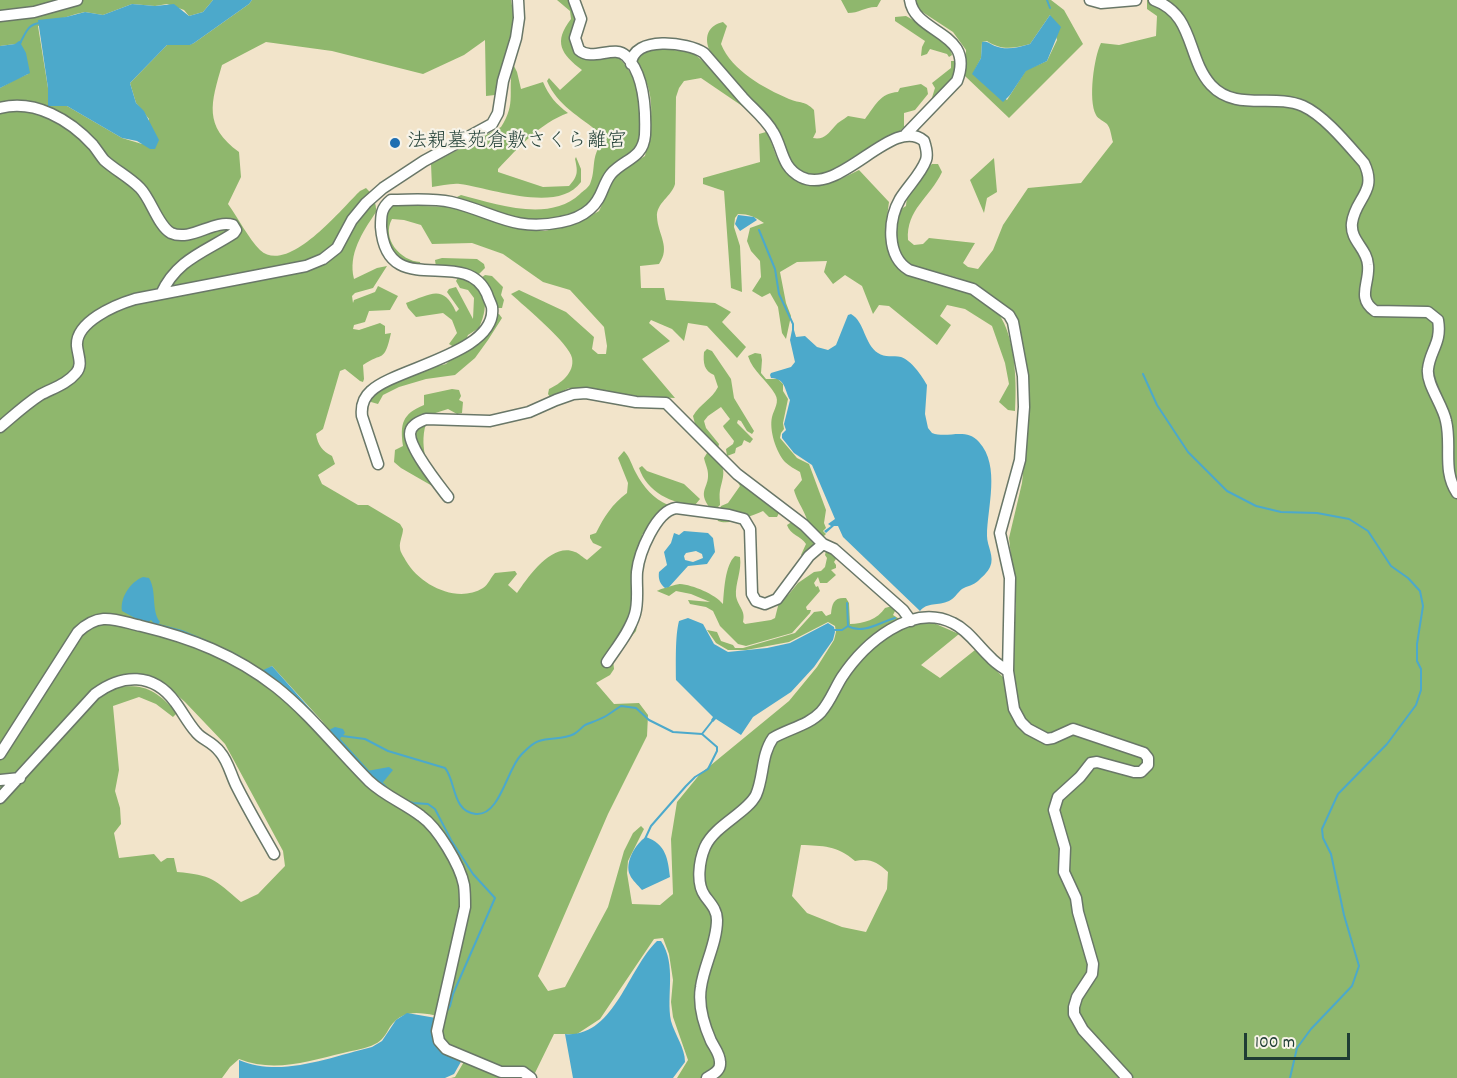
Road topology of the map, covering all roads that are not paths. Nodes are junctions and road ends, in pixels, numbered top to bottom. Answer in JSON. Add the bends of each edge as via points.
{"nodes":[{"id":1,"x":77,"y":0,"type":"edge"},
{"id":2,"x":518,"y":0,"type":"edge"},
{"id":3,"x":574,"y":0,"type":"edge"},
{"id":4,"x":910,"y":0,"type":"edge"},
{"id":5,"x":1090,"y":0,"type":"edge"},
{"id":6,"x":1136,"y":0,"type":"edge"},
{"id":7,"x":1154,"y":0,"type":"edge"},
{"id":8,"x":0,"y":16,"type":"edge"},
{"id":9,"x":631,"y":64,"type":"junction"},
{"id":10,"x":0,"y":108,"type":"edge"},
{"id":11,"x":906,"y":135,"type":"junction"},
{"id":12,"x":383,"y":188,"type":"junction"},
{"id":13,"x":391,"y":200,"type":"junction"},
{"id":14,"x":161,"y":294,"type":"junction"},
{"id":15,"x":0,"y":428,"type":"edge"},
{"id":16,"x":378,"y":464,"type":"dead end"},
{"id":17,"x":1457,"y":493,"type":"edge"},
{"id":18,"x":447,"y":497,"type":"dead end"},
{"id":19,"x":823,"y":544,"type":"junction"},
{"id":20,"x":911,"y":621,"type":"junction"},
{"id":21,"x":607,"y":662,"type":"dead end"},
{"id":22,"x":1008,"y":672,"type":"junction"},
{"id":23,"x":0,"y":754,"type":"edge"},
{"id":24,"x":20,"y":778,"type":"junction"},
{"id":25,"x":0,"y":780,"type":"edge"},
{"id":26,"x":0,"y":798,"type":"edge"},
{"id":27,"x":274,"y":854,"type":"dead end"},
{"id":28,"x":531,"y":1078,"type":"edge"},
{"id":29,"x":707,"y":1078,"type":"edge"},
{"id":30,"x":1127,"y":1078,"type":"edge"}],
"edges":[{"from":1,"to":8,"type":"street"},
{"from":2,"to":12,"type":"street","via":[[516,38],[492,124]]},
{"from":3,"to":9,"type":"street","via":[[581,19],[575,38],[579,50],[589,55],[618,52]]},
{"from":4,"to":11,"type":"street","via":[[918,16],[949,38],[961,61],[961,71],[951,89]]},
{"from":5,"to":6,"type":"street"},
{"from":7,"to":17,"type":"street","via":[[1172,9],[1182,20],[1196,60],[1211,85],[1244,101],[1303,106],[1364,163],[1369,184],[1352,229],[1367,257],[1365,299],[1375,311],[1428,312],[1438,320],[1437,345],[1428,377],[1447,423],[1449,475]]},
{"from":9,"to":11,"type":"street","via":[[637,51],[648,45],[699,49],[772,130],[784,159],[805,179],[829,177]]},
{"from":9,"to":13,"type":"street","via":[[645,95],[643,147],[609,177],[591,209],[575,219],[518,224],[448,202]]},
{"from":10,"to":14,"type":"street","via":[[37,108],[70,125],[104,160],[141,189],[166,229],[174,234],[226,223],[234,225],[234,233],[187,260]]},
{"from":11,"to":22,"type":"street","via":[[924,141],[926,158],[895,210],[892,244],[898,260],[909,270],[973,289],[1009,315],[1015,330],[1024,406],[1020,460],[1000,533],[1010,578]]},
{"from":12,"to":13,"type":"street"},
{"from":12,"to":14,"type":"street","via":[[352,220],[337,248],[323,259],[306,266]]},
{"from":13,"to":16,"type":"street","via":[[380,214],[385,248],[391,258],[413,269],[452,271],[473,277],[483,287],[492,307],[489,321],[475,339],[448,356],[370,392],[362,416]]},
{"from":14,"to":15,"type":"street","via":[[124,302],[96,317],[79,333],[80,367],[76,374],[39,396]]},
{"from":18,"to":19,"type":"street","via":[[411,441],[412,427],[417,422],[489,421],[586,393],[666,403],[737,474]]},
{"from":19,"to":20,"type":"street","via":[[834,549]]},
{"from":19,"to":21,"type":"street","via":[[809,556],[777,599],[765,604],[756,601],[752,594],[750,530],[744,519],[668,509],[640,557],[635,614]]},
{"from":20,"to":22,"type":"street","via":[[930,617],[955,623]]},
{"from":20,"to":29,"type":"street","via":[[869,645],[814,718],[773,738],[755,796],[705,846],[700,882],[717,921],[700,998],[707,1032],[720,1061],[715,1073]]},
{"from":22,"to":30,"type":"street","via":[[1017,716],[1035,734],[1053,738],[1079,730],[1144,753],[1148,758],[1141,772],[1091,763],[1058,797],[1054,810],[1065,848],[1064,872],[1076,898],[1093,964],[1092,974],[1077,997],[1074,1014],[1083,1030]]},
{"from":23,"to":28,"type":"street","via":[[78,632],[93,620],[113,620],[179,635],[252,670],[300,709],[379,790],[420,815],[435,830],[459,871],[465,896],[437,1031],[439,1041],[446,1049],[501,1072],[523,1072]]},
{"from":24,"to":25,"type":"street"},
{"from":24,"to":26,"type":"street"},
{"from":24,"to":27,"type":"street","via":[[95,694],[107,685],[139,678],[174,699],[198,735],[212,742],[222,754]]}]}
